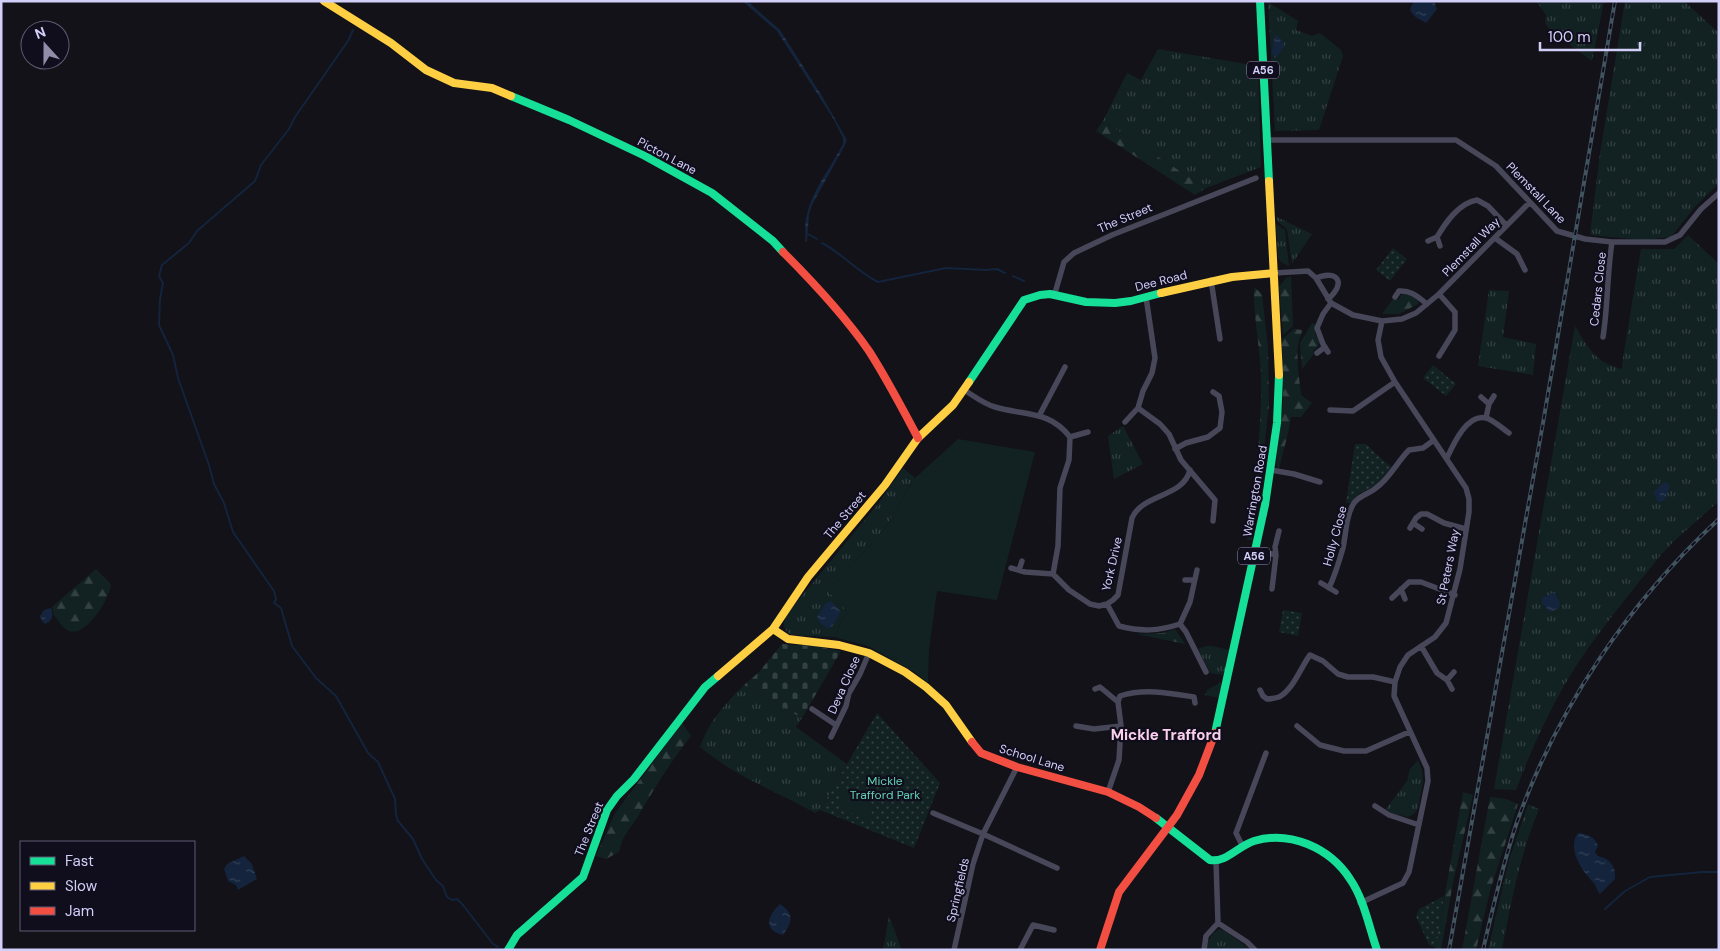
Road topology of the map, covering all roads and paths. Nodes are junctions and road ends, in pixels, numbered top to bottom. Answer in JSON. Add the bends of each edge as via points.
{"nodes":[{"id":1,"x":324,"y":1,"type":"edge"},
{"id":2,"x":1260,"y":1,"type":"edge"},
{"id":3,"x":1267,"y":140,"type":"junction"},
{"id":4,"x":1256,"y":178,"type":"dead end"},
{"id":5,"x":1719,"y":193,"type":"edge"},
{"id":6,"x":1529,"y":203,"type":"junction"},
{"id":7,"x":1506,"y":225,"type":"junction"},
{"id":8,"x":1437,"y":237,"type":"junction"},
{"id":9,"x":1495,"y":238,"type":"junction"},
{"id":10,"x":1428,"y":241,"type":"dead end"},
{"id":11,"x":1612,"y":242,"type":"junction"},
{"id":12,"x":1440,"y":246,"type":"dead end"},
{"id":13,"x":1525,"y":270,"type":"dead end"},
{"id":14,"x":1274,"y":272,"type":"junction"},
{"id":15,"x":1316,"y":278,"type":"junction"},
{"id":16,"x":1211,"y":280,"type":"junction"},
{"id":17,"x":1398,"y":284,"type":"dead end"},
{"id":18,"x":1399,"y":292,"type":"junction"},
{"id":19,"x":1055,"y":293,"type":"junction"},
{"id":20,"x":1439,"y":294,"type":"junction"},
{"id":21,"x":1146,"y":297,"type":"junction"},
{"id":22,"x":1395,"y":297,"type":"dead end"},
{"id":23,"x":1329,"y":301,"type":"junction"},
{"id":24,"x":1427,"y":304,"type":"junction"},
{"id":25,"x":1382,"y":321,"type":"junction"},
{"id":26,"x":1602,"y":337,"type":"dead end"},
{"id":27,"x":1220,"y":339,"type":"dead end"},
{"id":28,"x":1317,"y":353,"type":"dead end"},
{"id":29,"x":1439,"y":356,"type":"dead end"},
{"id":30,"x":1065,"y":367,"type":"dead end"},
{"id":31,"x":1395,"y":382,"type":"junction"},
{"id":32,"x":964,"y":390,"type":"junction"},
{"id":33,"x":1213,"y":392,"type":"dead end"},
{"id":34,"x":1494,"y":396,"type":"dead end"},
{"id":35,"x":1481,"y":397,"type":"dead end"},
{"id":36,"x":1489,"y":404,"type":"junction"},
{"id":37,"x":1138,"y":408,"type":"junction"},
{"id":38,"x":1330,"y":410,"type":"dead end"},
{"id":39,"x":1039,"y":416,"type":"junction"},
{"id":40,"x":1486,"y":418,"type":"junction"},
{"id":41,"x":1124,"y":422,"type":"dead end"},
{"id":42,"x":1088,"y":432,"type":"dead end"},
{"id":43,"x":1509,"y":432,"type":"dead end"},
{"id":44,"x":1070,"y":437,"type":"junction"},
{"id":45,"x":918,"y":438,"type":"junction"},
{"id":46,"x":1434,"y":440,"type":"junction"},
{"id":47,"x":1175,"y":449,"type":"junction"},
{"id":48,"x":1447,"y":458,"type":"junction"},
{"id":49,"x":1190,"y":470,"type":"junction"},
{"id":50,"x":1271,"y":470,"type":"junction"},
{"id":51,"x":1320,"y":482,"type":"dead end"},
{"id":52,"x":1213,"y":521,"type":"dead end"},
{"id":53,"x":1422,"y":529,"type":"dead end"},
{"id":54,"x":1466,"y":529,"type":"junction"},
{"id":55,"x":1279,"y":531,"type":"dead end"},
{"id":56,"x":1256,"y":550,"type":"junction"},
{"id":57,"x":1276,"y":555,"type":"junction"},
{"id":58,"x":1022,"y":561,"type":"dead end"},
{"id":59,"x":1011,"y":568,"type":"dead end"},
{"id":60,"x":1019,"y":570,"type":"junction"},
{"id":61,"x":1197,"y":570,"type":"dead end"},
{"id":62,"x":1053,"y":574,"type":"junction"},
{"id":63,"x":1185,"y":580,"type":"dead end"},
{"id":64,"x":1194,"y":580,"type":"junction"},
{"id":65,"x":1320,"y":584,"type":"dead end"},
{"id":66,"x":1329,"y":588,"type":"junction"},
{"id":67,"x":1272,"y":589,"type":"dead end"},
{"id":68,"x":1401,"y":589,"type":"junction"},
{"id":69,"x":1336,"y":592,"type":"dead end"},
{"id":70,"x":1454,"y":595,"type":"junction"},
{"id":71,"x":1392,"y":598,"type":"dead end"},
{"id":72,"x":1404,"y":599,"type":"dead end"},
{"id":73,"x":1107,"y":604,"type":"junction"},
{"id":74,"x":1180,"y":624,"type":"junction"},
{"id":75,"x":773,"y":629,"type":"junction"},
{"id":76,"x":1421,"y":646,"type":"junction"},
{"id":77,"x":869,"y":653,"type":"junction"},
{"id":78,"x":1206,"y":672,"type":"dead end"},
{"id":79,"x":1454,"y":672,"type":"dead end"},
{"id":80,"x":1447,"y":680,"type":"junction"},
{"id":81,"x":1395,"y":682,"type":"junction"},
{"id":82,"x":1100,"y":686,"type":"dead end"},
{"id":83,"x":1452,"y":689,"type":"dead end"},
{"id":84,"x":1260,"y":690,"type":"dead end"},
{"id":85,"x":1118,"y":702,"type":"junction"},
{"id":86,"x":1195,"y":703,"type":"dead end"},
{"id":87,"x":812,"y":709,"type":"dead end"},
{"id":88,"x":836,"y":725,"type":"junction"},
{"id":89,"x":1076,"y":726,"type":"dead end"},
{"id":90,"x":1121,"y":726,"type":"junction"},
{"id":91,"x":1298,"y":726,"type":"dead end"},
{"id":92,"x":1409,"y":732,"type":"junction"},
{"id":93,"x":831,"y":737,"type":"dead end"},
{"id":94,"x":1266,"y":753,"type":"dead end"},
{"id":95,"x":1017,"y":767,"type":"junction"},
{"id":96,"x":1108,"y":792,"type":"junction"},
{"id":97,"x":1375,"y":806,"type":"dead end"},
{"id":98,"x":933,"y":813,"type":"dead end"},
{"id":99,"x":1419,"y":825,"type":"junction"},
{"id":100,"x":1168,"y":827,"type":"junction"},
{"id":101,"x":983,"y":834,"type":"junction"},
{"id":102,"x":1242,"y":845,"type":"junction"},
{"id":103,"x":1216,"y":862,"type":"junction"},
{"id":104,"x":1057,"y":868,"type":"dead end"},
{"id":105,"x":1360,"y":902,"type":"junction"},
{"id":106,"x":1218,"y":923,"type":"junction"},
{"id":107,"x":1054,"y":930,"type":"dead end"},
{"id":108,"x":508,"y":950,"type":"edge"},
{"id":109,"x":954,"y":950,"type":"edge"},
{"id":110,"x":1020,"y":950,"type":"edge"},
{"id":111,"x":1100,"y":950,"type":"edge"},
{"id":112,"x":1204,"y":950,"type":"edge"},
{"id":113,"x":1256,"y":950,"type":"edge"},
{"id":114,"x":1377,"y":950,"type":"edge"}],
"edges":[{"from":1,"to":45,"type":"street","name":"Picton Lane","via":[[391,43],[426,70],[454,83],[492,88],[569,120],[712,193],[773,240],[827,297],[873,358]]},
{"from":2,"to":3,"type":"street","name":"Warrington Road","number":"A56"},
{"from":3,"to":6,"type":"street","name":"Plemstall Lane","via":[[1456,140],[1496,166]]},
{"from":3,"to":14,"type":"street","name":"Warrington Road","number":"A56"},
{"from":4,"to":19,"type":"street","name":"The Street","via":[[1074,253],[1064,262]]},
{"from":5,"to":11,"type":"street","name":"Plemstall Lane","via":[[1680,235],[1665,242]]},
{"from":6,"to":7,"type":"street","name":"Plemstall Way"},
{"from":6,"to":11,"type":"street","name":"Plemstall Lane","via":[[1557,231],[1584,239]]},
{"from":7,"to":8,"type":"street","via":[[1488,206],[1477,200],[1468,201]]},
{"from":7,"to":9,"type":"street","name":"Plemstall Way"},
{"from":8,"to":10,"type":"street"},
{"from":8,"to":12,"type":"street"},
{"from":9,"to":13,"type":"street","via":[[1519,252]]},
{"from":9,"to":20,"type":"street","name":"Plemstall Way"},
{"from":11,"to":26,"type":"street","name":"Cedars Close","via":[[1607,314]]},
{"from":14,"to":15,"type":"street","via":[[1308,271]]},
{"from":14,"to":16,"type":"street","name":"Dee Road"},
{"from":14,"to":50,"type":"street","name":"Warrington Road","number":"A56","via":[[1280,386]]},
{"from":15,"to":23,"type":"street"},
{"from":15,"to":23,"type":"street","via":[[1326,274],[1336,277],[1338,287]]},
{"from":16,"to":21,"type":"street","name":"Dee Road"},
{"from":16,"to":27,"type":"street"},
{"from":17,"to":18,"type":"street"},
{"from":18,"to":22,"type":"street"},
{"from":18,"to":24,"type":"street","via":[[1414,294]]},
{"from":19,"to":21,"type":"street","name":"Dee Road","via":[[1093,303],[1122,303]]},
{"from":19,"to":32,"type":"street","name":"The Street","via":[[1039,294],[1024,300]]},
{"from":20,"to":24,"type":"street","name":"Plemstall Way"},
{"from":20,"to":29,"type":"street","via":[[1455,312],[1455,330]]},
{"from":21,"to":37,"type":"street","via":[[1155,358]]},
{"from":23,"to":25,"type":"street","name":"Plemstall Way","via":[[1353,315]]},
{"from":23,"to":28,"type":"street","via":[[1317,328],[1327,350]]},
{"from":24,"to":25,"type":"street","name":"Plemstall Way","via":[[1402,319]]},
{"from":25,"to":31,"type":"street","name":"St Peters Way","via":[[1378,340],[1381,358]]},
{"from":30,"to":39,"type":"street"},
{"from":31,"to":38,"type":"street","via":[[1353,411]]},
{"from":31,"to":46,"type":"street","name":"St Peters Way"},
{"from":32,"to":39,"type":"street","via":[[993,407]]},
{"from":32,"to":45,"type":"street","name":"The Street","via":[[942,417]]},
{"from":33,"to":47,"type":"street","via":[[1219,396],[1220,428],[1208,437]]},
{"from":34,"to":36,"type":"street"},
{"from":35,"to":36,"type":"street"},
{"from":36,"to":40,"type":"street"},
{"from":37,"to":41,"type":"street"},
{"from":37,"to":47,"type":"street","via":[[1160,424],[1169,434]]},
{"from":39,"to":44,"type":"street","via":[[1061,426]]},
{"from":40,"to":43,"type":"street"},
{"from":40,"to":48,"type":"street","via":[[1467,424]]},
{"from":42,"to":44,"type":"street"},
{"from":44,"to":62,"type":"street","via":[[1069,460],[1060,488],[1058,546]]},
{"from":45,"to":75,"type":"street","name":"The Street","via":[[885,485],[808,577]]},
{"from":46,"to":48,"type":"street","name":"St Peters Way"},
{"from":46,"to":66,"type":"street","name":"Holly Close","via":[[1423,448],[1409,450],[1381,484],[1360,496],[1354,504]]},
{"from":47,"to":49,"type":"street"},
{"from":48,"to":54,"type":"street","name":"St Peters Way","via":[[1466,488],[1469,499]]},
{"from":49,"to":52,"type":"street","via":[[1215,500]]},
{"from":49,"to":73,"type":"street","name":"York Drive","via":[[1179,486],[1136,510],[1118,595]]},
{"from":50,"to":51,"type":"street"},
{"from":50,"to":56,"type":"street","name":"Warrington Road","number":"A56"},
{"from":53,"to":54,"type":"street","via":[[1411,525],[1422,514]]},
{"from":54,"to":70,"type":"street","name":"St Peters Way"},
{"from":55,"to":57,"type":"street"},
{"from":56,"to":57,"type":"street"},
{"from":56,"to":100,"type":"street","name":"Warrington Road","number":"A56","via":[[1218,726],[1199,776]]},
{"from":57,"to":67,"type":"street"},
{"from":58,"to":60,"type":"street"},
{"from":59,"to":60,"type":"street"},
{"from":60,"to":62,"type":"street"},
{"from":61,"to":64,"type":"street"},
{"from":62,"to":73,"type":"street","name":"York Drive","via":[[1090,604]]},
{"from":63,"to":64,"type":"street"},
{"from":64,"to":74,"type":"street","via":[[1190,602]]},
{"from":65,"to":66,"type":"street"},
{"from":66,"to":69,"type":"street"},
{"from":68,"to":70,"type":"street","via":[[1409,582],[1421,582]]},
{"from":68,"to":71,"type":"street"},
{"from":68,"to":72,"type":"street"},
{"from":70,"to":76,"type":"street","name":"St Peters Way","via":[[1446,623],[1435,637]]},
{"from":73,"to":74,"type":"street","via":[[1119,626],[1151,631]]},
{"from":74,"to":78,"type":"street"},
{"from":75,"to":77,"type":"street","name":"School Lane","via":[[788,639],[838,644]]},
{"from":75,"to":108,"type":"street","name":"The Street","via":[[704,687],[607,810],[583,877],[518,935]]},
{"from":76,"to":80,"type":"street","via":[[1437,673]]},
{"from":76,"to":81,"type":"street","name":"St Peters Way","via":[[1408,655]]},
{"from":77,"to":88,"type":"street","name":"Deva Close"},
{"from":77,"to":95,"type":"street","name":"School Lane","via":[[926,687],[946,705],[982,753]]},
{"from":79,"to":80,"type":"street"},
{"from":80,"to":83,"type":"street"},
{"from":81,"to":84,"type":"street","via":[[1338,674],[1324,661],[1310,655],[1291,687],[1279,697],[1267,699]]},
{"from":81,"to":92,"type":"street","via":[[1394,696]]},
{"from":82,"to":85,"type":"street"},
{"from":85,"to":86,"type":"street","via":[[1120,696],[1127,694],[1159,692],[1194,697]]},
{"from":85,"to":90,"type":"street"},
{"from":87,"to":88,"type":"street","name":"Deva Close"},
{"from":88,"to":93,"type":"street","name":"Deva Close"},
{"from":89,"to":90,"type":"street","via":[[1094,729]]},
{"from":90,"to":96,"type":"street","via":[[1119,760]]},
{"from":91,"to":92,"type":"street","via":[[1320,745],[1344,751],[1366,751]]},
{"from":92,"to":99,"type":"street","via":[[1428,775]]},
{"from":94,"to":102,"type":"street","via":[[1236,833]]},
{"from":95,"to":96,"type":"street","name":"School Lane"},
{"from":95,"to":101,"type":"street","name":"Springfields"},
{"from":96,"to":100,"type":"street","name":"School Lane","via":[[1139,807]]},
{"from":97,"to":99,"type":"street","via":[[1389,815]]},
{"from":98,"to":101,"type":"street"},
{"from":99,"to":105,"type":"street","via":[[1406,880]]},
{"from":100,"to":103,"type":"street","name":"School Lane"},
{"from":100,"to":111,"type":"street","name":"Warrington Road","number":"A56","via":[[1119,892]]},
{"from":101,"to":104,"type":"street"},
{"from":101,"to":109,"type":"street","name":"Springfields"},
{"from":102,"to":103,"type":"street"},
{"from":102,"to":105,"type":"street","via":[[1269,837],[1297,839],[1310,844],[1324,852],[1350,879]]},
{"from":103,"to":106,"type":"street"},
{"from":105,"to":114,"type":"street"},
{"from":106,"to":112,"type":"street","via":[[1206,936]]},
{"from":106,"to":113,"type":"street"},
{"from":107,"to":110,"type":"street","via":[[1033,925]]}]}
